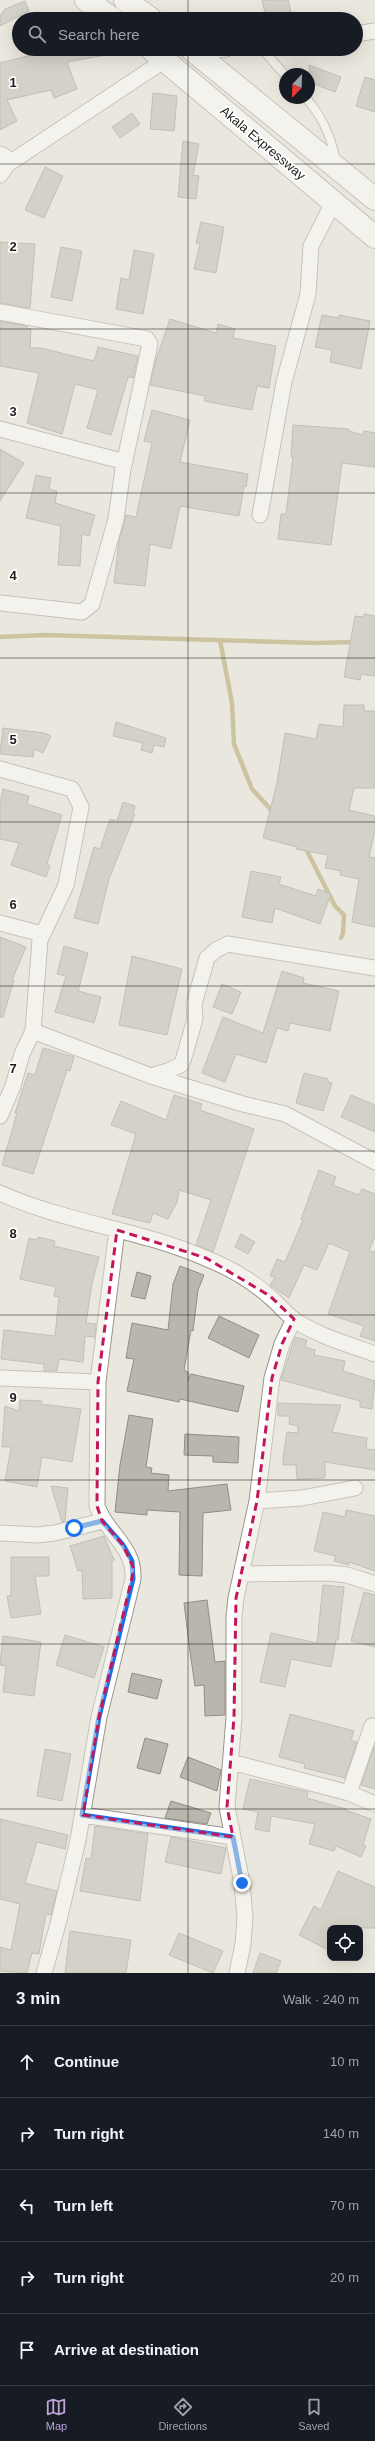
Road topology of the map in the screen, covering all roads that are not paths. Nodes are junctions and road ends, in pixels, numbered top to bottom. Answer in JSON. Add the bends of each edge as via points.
{"nodes":[{"id":1,"x":86,"y":0,"type":"edge"},
{"id":2,"x":125,"y":0,"type":"edge"},
{"id":3,"x":103,"y":12,"type":"edge"},
{"id":4,"x":141,"y":12,"type":"edge"},
{"id":5,"x":375,"y":31,"type":"edge"},
{"id":6,"x":363,"y":33,"type":"edge"},
{"id":7,"x":155,"y":56,"type":"edge"},
{"id":8,"x":160,"y":56,"type":"edge"},
{"id":9,"x":200,"y":56,"type":"edge"},
{"id":10,"x":268,"y":56,"type":"edge"},
{"id":11,"x":279,"y":68,"type":"edge"},
{"id":12,"x":312,"y":104,"type":"edge"},
{"id":13,"x":3,"y":164,"type":"edge"},
{"id":14,"x":337,"y":168,"type":"junction"},
{"id":15,"x":375,"y":199,"type":"edge"},
{"id":16,"x":334,"y":202,"type":"junction"},
{"id":17,"x":372,"y":227,"type":"edge"},
{"id":18,"x":0,"y":312,"type":"edge"},
{"id":19,"x":0,"y":429,"type":"edge"},
{"id":20,"x":125,"y":462,"type":"junction"},
{"id":21,"x":260,"y":515,"type":"dead end"},
{"id":22,"x":0,"y":603,"type":"edge"},
{"id":23,"x":0,"y":769,"type":"edge"},
{"id":24,"x":0,"y":923,"type":"edge"},
{"id":25,"x":42,"y":934,"type":"junction"},
{"id":26,"x":375,"y":968,"type":"edge"},
{"id":27,"x":33,"y":1031,"type":"junction"},
{"id":28,"x":151,"y":1076,"type":"junction"},
{"id":29,"x":0,"y":1116,"type":"edge"},
{"id":30,"x":375,"y":1162,"type":"edge"},
{"id":31,"x":0,"y":1193,"type":"edge"},
{"id":32,"x":117,"y":1230,"type":"junction"},
{"id":33,"x":294,"y":1319,"type":"junction"},
{"id":34,"x":375,"y":1354,"type":"edge"},
{"id":35,"x":0,"y":1378,"type":"edge"},
{"id":36,"x":98,"y":1382,"type":"junction"},
{"id":37,"x":355,"y":1488,"type":"dead end"},
{"id":38,"x":258,"y":1501,"type":"junction"},
{"id":39,"x":102,"y":1521,"type":"junction"},
{"id":40,"x":0,"y":1533,"type":"edge"},
{"id":41,"x":242,"y":1574,"type":"junction"},
{"id":42,"x":375,"y":1584,"type":"edge"},
{"id":43,"x":372,"y":1726,"type":"dead end"},
{"id":44,"x":231,"y":1762,"type":"junction"},
{"id":45,"x":349,"y":1793,"type":"junction"},
{"id":46,"x":375,"y":1804,"type":"edge"},
{"id":47,"x":82,"y":1815,"type":"junction"},
{"id":48,"x":233,"y":1837,"type":"junction"},
{"id":49,"x":44,"y":1973,"type":"edge"},
{"id":50,"x":237,"y":1973,"type":"edge"}],
"edges":[{"from":1,"to":3,"type":"main road"},
{"from":2,"to":4,"type":"main road"},
{"from":5,"to":6,"type":"street"},
{"from":7,"to":13,"type":"street"},
{"from":8,"to":16,"type":"main road","name":"Akala Expressway"},
{"from":9,"to":14,"type":"main road","name":"Akala Expressway"},
{"from":10,"to":11,"type":"lane"},
{"from":12,"to":14,"type":"lane","via":[[331,137]]},
{"from":14,"to":15,"type":"main road","name":"Akala Expressway"},
{"from":16,"to":17,"type":"main road","name":"Akala Expressway"},
{"from":16,"to":21,"type":"street","via":[[311,246],[308,294],[284,382]]},
{"from":18,"to":20,"type":"street","via":[[147,339],[150,344],[149,352]]},
{"from":19,"to":20,"type":"street"},
{"from":20,"to":22,"type":"street","via":[[116,519],[92,604],[88,610],[82,612]]},
{"from":23,"to":25,"type":"street","via":[[72,789],[81,807],[66,886]]},
{"from":24,"to":25,"type":"street"},
{"from":25,"to":27,"type":"street"},
{"from":26,"to":28,"type":"street","via":[[228,944],[207,958],[194,1004],[195,1019],[182,1064]]},
{"from":27,"to":28,"type":"street"},
{"from":27,"to":29,"type":"street"},
{"from":28,"to":30,"type":"street","via":[[243,1104],[286,1114]]},
{"from":31,"to":32,"type":"street","via":[[42,1210]]},
{"from":32,"to":33,"type":"street","via":[[206,1258],[237,1274],[270,1296]]},
{"from":32,"to":36,"type":"street"},
{"from":33,"to":34,"type":"street","via":[[321,1334]]},
{"from":33,"to":38,"type":"street","via":[[282,1344],[272,1378]]},
{"from":35,"to":36,"type":"street"},
{"from":36,"to":39,"type":"street","via":[[97,1506]]},
{"from":37,"to":38,"type":"street","via":[[302,1498]]},
{"from":38,"to":41,"type":"street"},
{"from":39,"to":40,"type":"street","via":[[55,1533]]},
{"from":39,"to":47,"type":"street","via":[[123,1545],[132,1561],[133,1579],[99,1717]]},
{"from":41,"to":42,"type":"street","via":[[330,1573]]},
{"from":41,"to":44,"type":"street","via":[[234,1618],[234,1717]]},
{"from":43,"to":45,"type":"street"},
{"from":44,"to":45,"type":"street"},
{"from":44,"to":48,"type":"street","via":[[227,1807]]},
{"from":45,"to":46,"type":"street"},
{"from":47,"to":48,"type":"street"},
{"from":47,"to":49,"type":"street","via":[[58,1924]]},
{"from":48,"to":50,"type":"street","via":[[242,1883],[245,1918]]}]}
